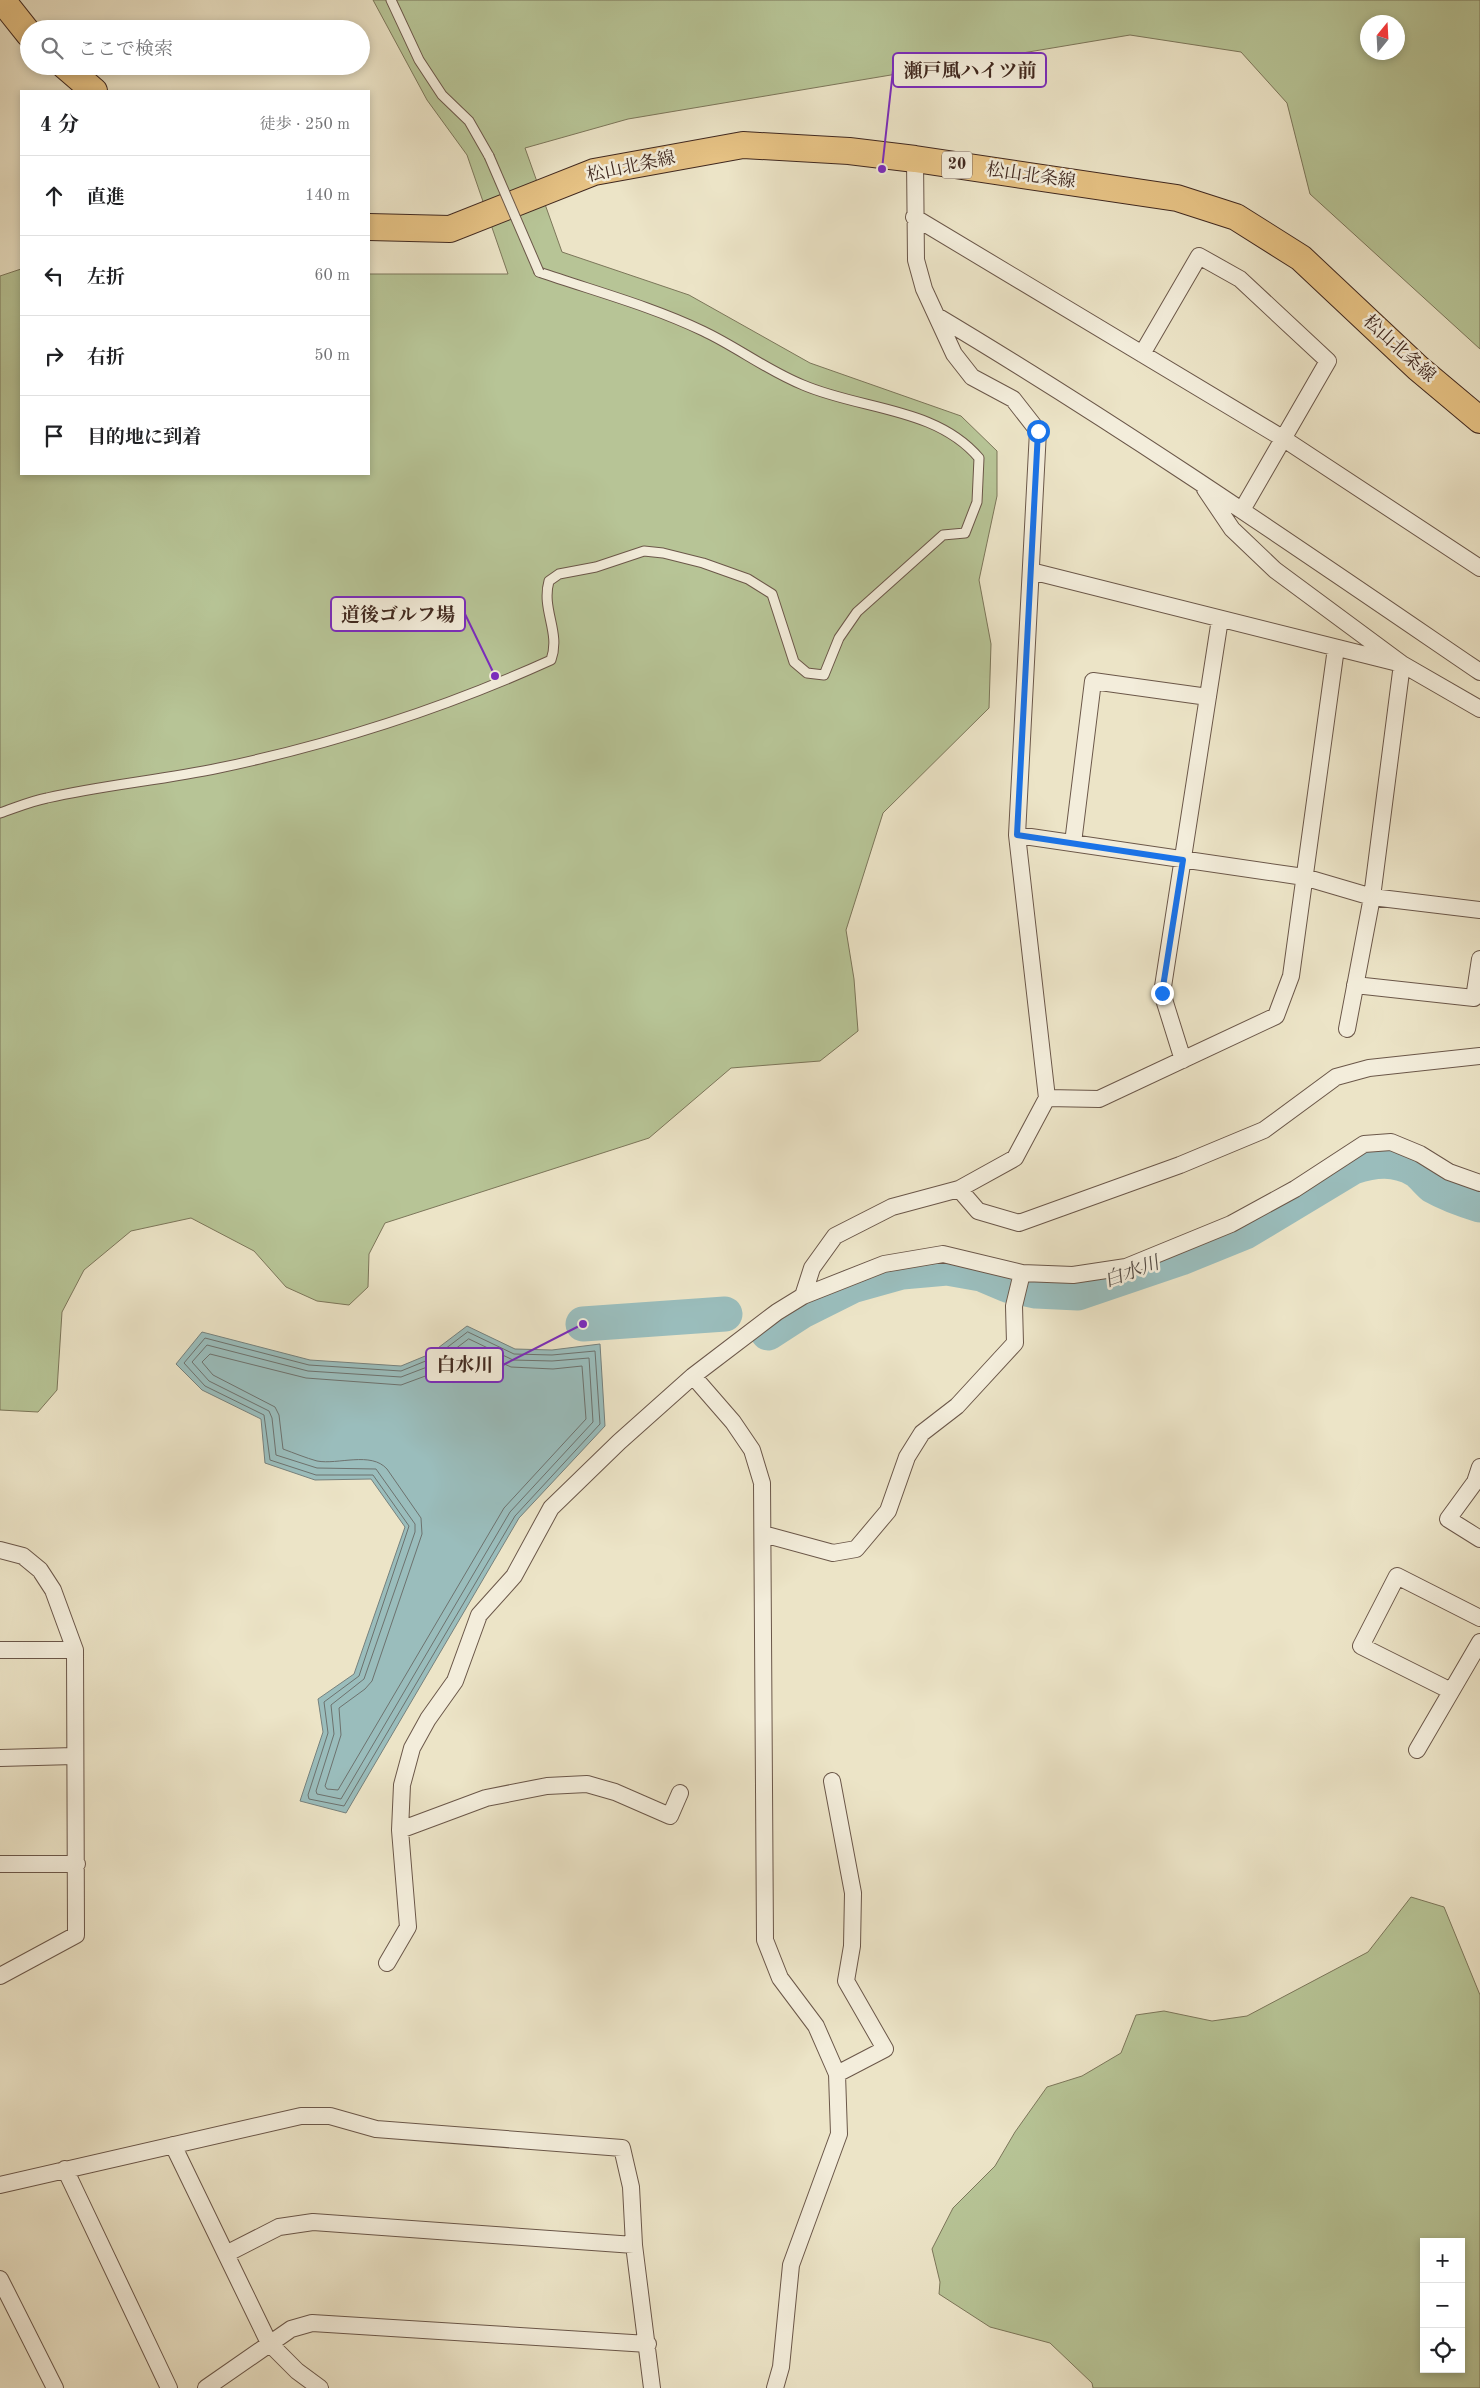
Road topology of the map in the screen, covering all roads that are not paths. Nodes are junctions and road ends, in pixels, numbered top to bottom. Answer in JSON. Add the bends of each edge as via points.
{"nodes":[{"id":1,"x":391,"y":0,"type":"edge"},
{"id":2,"x":5,"y":1,"type":"edge"},
{"id":3,"x":20,"y":22,"type":"edge"},
{"id":4,"x":75,"y":75,"type":"edge"},
{"id":5,"x":93,"y":90,"type":"edge"},
{"id":6,"x":915,"y":159,"type":"junction"},
{"id":7,"x":914,"y":217,"type":"junction"},
{"id":8,"x":370,"y":226,"type":"edge"},
{"id":9,"x":937,"y":316,"type":"junction"},
{"id":10,"x":1142,"y":354,"type":"junction"},
{"id":11,"x":1480,"y":420,"type":"edge"},
{"id":12,"x":1284,"y":439,"type":"junction"},
{"id":13,"x":1200,"y":481,"type":"junction"},
{"id":14,"x":1242,"y":510,"type":"junction"},
{"id":15,"x":1480,"y":568,"type":"edge"},
{"id":16,"x":1031,"y":571,"type":"junction"},
{"id":17,"x":1220,"y":619,"type":"junction"},
{"id":18,"x":1336,"y":648,"type":"junction"},
{"id":19,"x":1402,"y":664,"type":"junction"},
{"id":20,"x":1480,"y":672,"type":"edge"},
{"id":21,"x":1208,"y":697,"type":"junction"},
{"id":22,"x":1480,"y":709,"type":"edge"},
{"id":23,"x":0,"y":813,"type":"edge"},
{"id":24,"x":1017,"y":835,"type":"junction"},
{"id":25,"x":1073,"y":843,"type":"junction"},
{"id":26,"x":1183,"y":860,"type":"junction"},
{"id":27,"x":1304,"y":878,"type":"junction"},
{"id":28,"x":1372,"y":897,"type":"junction"},
{"id":29,"x":1480,"y":910,"type":"edge"},
{"id":30,"x":1480,"y":959,"type":"edge"},
{"id":31,"x":1355,"y":985,"type":"junction"},
{"id":32,"x":1347,"y":1029,"type":"dead end"},
{"id":33,"x":1480,"y":1056,"type":"edge"},
{"id":34,"x":1183,"y":1060,"type":"junction"},
{"id":35,"x":1047,"y":1098,"type":"junction"},
{"id":36,"x":1480,"y":1183,"type":"edge"},
{"id":37,"x":959,"y":1189,"type":"junction"},
{"id":38,"x":1022,"y":1273,"type":"junction"},
{"id":39,"x":803,"y":1296,"type":"junction"},
{"id":40,"x":693,"y":1376,"type":"junction"},
{"id":41,"x":1480,"y":1467,"type":"edge"},
{"id":42,"x":763,"y":1534,"type":"junction"},
{"id":43,"x":1480,"y":1539,"type":"edge"},
{"id":44,"x":0,"y":1550,"type":"edge"},
{"id":45,"x":1480,"y":1618,"type":"edge"},
{"id":46,"x":1480,"y":1642,"type":"edge"},
{"id":47,"x":0,"y":1650,"type":"edge"},
{"id":48,"x":75,"y":1650,"type":"junction"},
{"id":49,"x":1451,"y":1691,"type":"junction"},
{"id":50,"x":1417,"y":1750,"type":"dead end"},
{"id":51,"x":74,"y":1756,"type":"junction"},
{"id":52,"x":0,"y":1758,"type":"edge"},
{"id":53,"x":832,"y":1781,"type":"dead end"},
{"id":54,"x":680,"y":1793,"type":"dead end"},
{"id":55,"x":400,"y":1830,"type":"junction"},
{"id":56,"x":0,"y":1864,"type":"edge"},
{"id":57,"x":77,"y":1864,"type":"junction"},
{"id":58,"x":387,"y":1963,"type":"dead end"},
{"id":59,"x":0,"y":1976,"type":"edge"},
{"id":60,"x":838,"y":2074,"type":"junction"},
{"id":61,"x":173,"y":2145,"type":"junction"},
{"id":62,"x":65,"y":2169,"type":"junction"},
{"id":63,"x":0,"y":2185,"type":"edge"},
{"id":64,"x":634,"y":2245,"type":"junction"},
{"id":65,"x":226,"y":2254,"type":"junction"},
{"id":66,"x":0,"y":2279,"type":"edge"},
{"id":67,"x":269,"y":2343,"type":"junction"},
{"id":68,"x":648,"y":2344,"type":"junction"},
{"id":69,"x":55,"y":2388,"type":"edge"},
{"id":70,"x":170,"y":2388,"type":"edge"},
{"id":71,"x":206,"y":2388,"type":"edge"},
{"id":72,"x":320,"y":2388,"type":"edge"},
{"id":73,"x":652,"y":2388,"type":"edge"},
{"id":74,"x":774,"y":2388,"type":"edge"}],
"edges":[{"from":1,"to":23,"type":"lane","bridge":true,"via":[[419,60],[442,94],[469,121],[489,156],[539,272],[656,310],[804,386],[929,422],[951,432],[968,444],[979,458],[978,502],[965,533],[943,535],[857,612],[839,638],[824,675],[807,673],[794,662],[772,594],[761,585],[703,563],[644,551],[596,567],[559,574],[549,581],[546,594],[556,646],[551,660],[491,687],[406,718],[295,751],[218,769],[45,798]]},
{"from":2,"to":3,"type":"main road"},
{"from":4,"to":5,"type":"main road"},
{"from":6,"to":7,"type":"street"},
{"from":6,"to":8,"type":"main road","name":"松山北条線","number":"20","via":[[849,151],[743,145],[594,172],[450,230]]},
{"from":6,"to":11,"type":"main road","name":"松山北条線","number":"20","via":[[1177,198],[1236,217],[1301,258],[1418,368]]},
{"from":7,"to":9,"type":"street","via":[[916,260],[924,289]]},
{"from":7,"to":10,"type":"street"},
{"from":9,"to":13,"type":"street","via":[[1028,370]]},
{"from":9,"to":16,"type":"street","via":[[954,354],[972,377],[1013,399],[1038,431]]},
{"from":10,"to":12,"type":"street"},
{"from":10,"to":12,"type":"street","via":[[1199,256],[1240,279],[1328,361]]},
{"from":12,"to":14,"type":"street"},
{"from":12,"to":15,"type":"street"},
{"from":13,"to":14,"type":"street"},
{"from":13,"to":19,"type":"street","via":[[1232,529],[1275,570]]},
{"from":14,"to":20,"type":"street"},
{"from":16,"to":17,"type":"street"},
{"from":16,"to":24,"type":"street"},
{"from":17,"to":18,"type":"street"},
{"from":17,"to":21,"type":"street"},
{"from":18,"to":19,"type":"street"},
{"from":18,"to":27,"type":"street"},
{"from":19,"to":22,"type":"street"},
{"from":19,"to":28,"type":"street"},
{"from":21,"to":25,"type":"street","via":[[1093,681]]},
{"from":21,"to":26,"type":"street"},
{"from":24,"to":25,"type":"street"},
{"from":24,"to":35,"type":"street"},
{"from":25,"to":26,"type":"street"},
{"from":26,"to":27,"type":"street"},
{"from":26,"to":34,"type":"street","via":[[1162,993]]},
{"from":27,"to":28,"type":"street"},
{"from":27,"to":34,"type":"street","via":[[1291,976],[1276,1016]]},
{"from":28,"to":29,"type":"street"},
{"from":28,"to":31,"type":"street"},
{"from":30,"to":31,"type":"street","via":[[1474,998]]},
{"from":31,"to":32,"type":"street"},
{"from":33,"to":37,"type":"street","via":[[1369,1068],[1336,1077],[1264,1130],[1020,1223],[978,1211]]},
{"from":34,"to":35,"type":"street","via":[[1099,1099]]},
{"from":35,"to":37,"type":"street","via":[[1015,1158]]},
{"from":36,"to":38,"type":"street","via":[[1449,1172],[1420,1154],[1391,1142],[1364,1144],[1295,1189],[1231,1224],[1126,1268],[1073,1276]]},
{"from":37,"to":39,"type":"street","via":[[892,1206],[835,1236],[812,1268]]},
{"from":38,"to":39,"type":"street","via":[[944,1254],[884,1264]]},
{"from":38,"to":42,"type":"street","via":[[1014,1306],[1015,1343],[957,1406],[922,1433],[907,1456],[888,1511],[856,1549],[833,1553]]},
{"from":39,"to":40,"type":"street"},
{"from":40,"to":42,"type":"street","via":[[733,1422],[752,1450],[762,1483]]},
{"from":40,"to":55,"type":"street","via":[[551,1508],[514,1576],[479,1615],[455,1681],[428,1718],[412,1748],[402,1785]]},
{"from":41,"to":43,"type":"street","via":[[1475,1482],[1448,1519]]},
{"from":42,"to":60,"type":"street","via":[[765,1940],[780,1978],[816,2026]]},
{"from":44,"to":48,"type":"street","via":[[23,1556],[40,1570],[53,1590]]},
{"from":45,"to":49,"type":"street","via":[[1397,1576],[1362,1646]]},
{"from":46,"to":49,"type":"street"},
{"from":47,"to":48,"type":"street"},
{"from":48,"to":51,"type":"street"},
{"from":49,"to":50,"type":"street"},
{"from":51,"to":52,"type":"street"},
{"from":51,"to":57,"type":"street"},
{"from":53,"to":60,"type":"street","via":[[853,1893],[852,1946],[846,1981],[886,2049]]},
{"from":54,"to":55,"type":"street","via":[[670,1816],[588,1784],[548,1786],[486,1798]]},
{"from":55,"to":58,"type":"street","via":[[408,1927]]},
{"from":56,"to":57,"type":"street"},
{"from":57,"to":59,"type":"street","via":[[76,1935]]},
{"from":60,"to":74,"type":"street","via":[[839,2134],[791,2265],[781,2368]]},
{"from":61,"to":62,"type":"street"},
{"from":61,"to":64,"type":"street","via":[[301,2116],[330,2116],[376,2129],[622,2148],[631,2187]]},
{"from":61,"to":65,"type":"street"},
{"from":62,"to":63,"type":"street"},
{"from":62,"to":70,"type":"street"},
{"from":64,"to":65,"type":"street","via":[[313,2222],[279,2228]]},
{"from":64,"to":68,"type":"street"},
{"from":65,"to":67,"type":"street"},
{"from":66,"to":69,"type":"street"},
{"from":67,"to":68,"type":"street","via":[[291,2329],[312,2323]]},
{"from":67,"to":71,"type":"street"},
{"from":67,"to":72,"type":"street"},
{"from":68,"to":73,"type":"street"}]}
